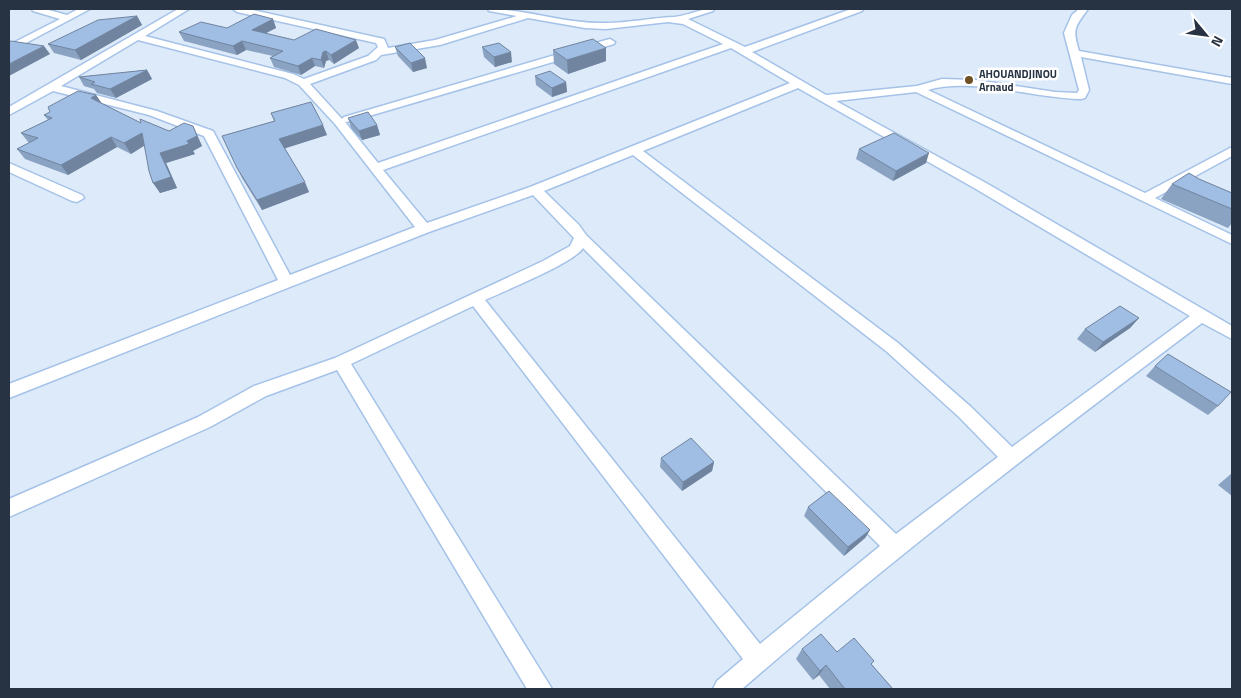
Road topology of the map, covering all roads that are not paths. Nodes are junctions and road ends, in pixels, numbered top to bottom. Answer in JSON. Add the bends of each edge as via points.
{"nodes":[{"id":1,"x":36,"y":9,"type":"edge"},
{"id":2,"x":86,"y":9,"type":"edge"},
{"id":3,"x":184,"y":9,"type":"edge"},
{"id":4,"x":237,"y":9,"type":"edge"},
{"id":5,"x":492,"y":9,"type":"edge"},
{"id":6,"x":710,"y":9,"type":"edge"},
{"id":7,"x":859,"y":9,"type":"edge"},
{"id":8,"x":1084,"y":9,"type":"edge"},
{"id":9,"x":527,"y":16,"type":"junction"},
{"id":10,"x":68,"y":18,"type":"junction"},
{"id":11,"x":677,"y":19,"type":"junction"},
{"id":12,"x":138,"y":36,"type":"junction"},
{"id":13,"x":610,"y":42,"type":"dead end"},
{"id":14,"x":730,"y":44,"type":"junction"},
{"id":15,"x":9,"y":48,"type":"edge"},
{"id":16,"x":744,"y":51,"type":"junction"},
{"id":17,"x":381,"y":52,"type":"junction"},
{"id":18,"x":1073,"y":53,"type":"junction"},
{"id":19,"x":1232,"y":80,"type":"edge"},
{"id":20,"x":303,"y":83,"type":"junction"},
{"id":21,"x":800,"y":83,"type":"junction"},
{"id":22,"x":52,"y":87,"type":"junction"},
{"id":23,"x":918,"y":89,"type":"junction"},
{"id":24,"x":824,"y":99,"type":"junction"},
{"id":25,"x":9,"y":112,"type":"edge"},
{"id":26,"x":339,"y":122,"type":"junction"},
{"id":27,"x":634,"y":150,"type":"junction"},
{"id":28,"x":1232,"y":151,"type":"edge"},
{"id":29,"x":9,"y":167,"type":"edge"},
{"id":30,"x":376,"y":168,"type":"junction"},
{"id":31,"x":535,"y":190,"type":"junction"},
{"id":32,"x":1147,"y":197,"type":"junction"},
{"id":33,"x":77,"y":198,"type":"dead end"},
{"id":34,"x":424,"y":229,"type":"junction"},
{"id":35,"x":581,"y":238,"type":"junction"},
{"id":36,"x":1232,"y":240,"type":"edge"},
{"id":37,"x":287,"y":283,"type":"junction"},
{"id":38,"x":475,"y":298,"type":"junction"},
{"id":39,"x":1202,"y":315,"type":"junction"},
{"id":40,"x":1232,"y":333,"type":"edge"},
{"id":41,"x":340,"y":362,"type":"junction"},
{"id":42,"x":9,"y":391,"type":"edge"},
{"id":43,"x":1010,"y":457,"type":"junction"},
{"id":44,"x":9,"y":508,"type":"edge"},
{"id":45,"x":895,"y":547,"type":"junction"},
{"id":46,"x":758,"y":660,"type":"junction"},
{"id":47,"x":540,"y":689,"type":"edge"},
{"id":48,"x":726,"y":689,"type":"edge"}],
"edges":[{"from":1,"to":10,"type":"street"},
{"from":2,"to":10,"type":"street"},
{"from":3,"to":12,"type":"street"},
{"from":4,"to":17,"type":"street","via":[[380,41]]},
{"from":5,"to":9,"type":"street"},
{"from":6,"to":11,"type":"street"},
{"from":7,"to":16,"type":"street"},
{"from":8,"to":18,"type":"street","via":[[1077,15],[1069,33]]},
{"from":9,"to":11,"type":"street","via":[[584,26]]},
{"from":9,"to":17,"type":"street","via":[[436,43]]},
{"from":10,"to":15,"type":"street"},
{"from":11,"to":14,"type":"street"},
{"from":12,"to":20,"type":"street","via":[[289,76]]},
{"from":12,"to":22,"type":"street"},
{"from":13,"to":26,"type":"street"},
{"from":14,"to":16,"type":"street"},
{"from":14,"to":30,"type":"street"},
{"from":16,"to":21,"type":"street"},
{"from":17,"to":20,"type":"street"},
{"from":18,"to":19,"type":"street"},
{"from":18,"to":23,"type":"street","via":[[1084,90],[1081,96],[976,83],[942,82]]},
{"from":20,"to":26,"type":"street"},
{"from":21,"to":24,"type":"street"},
{"from":21,"to":27,"type":"street"},
{"from":22,"to":25,"type":"street"},
{"from":22,"to":37,"type":"street","via":[[153,113],[210,134]]},
{"from":23,"to":24,"type":"street"},
{"from":23,"to":32,"type":"street"},
{"from":24,"to":39,"type":"street"},
{"from":26,"to":30,"type":"street"},
{"from":27,"to":31,"type":"street"},
{"from":27,"to":43,"type":"street","via":[[892,347]]},
{"from":28,"to":32,"type":"street"},
{"from":29,"to":33,"type":"street"},
{"from":30,"to":34,"type":"street"},
{"from":31,"to":34,"type":"street"},
{"from":31,"to":35,"type":"street"},
{"from":32,"to":36,"type":"street"},
{"from":34,"to":37,"type":"street"},
{"from":35,"to":38,"type":"street","via":[[575,249]]},
{"from":35,"to":45,"type":"street"},
{"from":37,"to":42,"type":"street"},
{"from":38,"to":41,"type":"street"},
{"from":38,"to":46,"type":"street"},
{"from":39,"to":40,"type":"street"},
{"from":39,"to":43,"type":"street"},
{"from":41,"to":44,"type":"street","via":[[260,391],[204,422]]},
{"from":41,"to":47,"type":"street"},
{"from":43,"to":45,"type":"street"},
{"from":45,"to":46,"type":"street"},
{"from":46,"to":48,"type":"street"}]}
